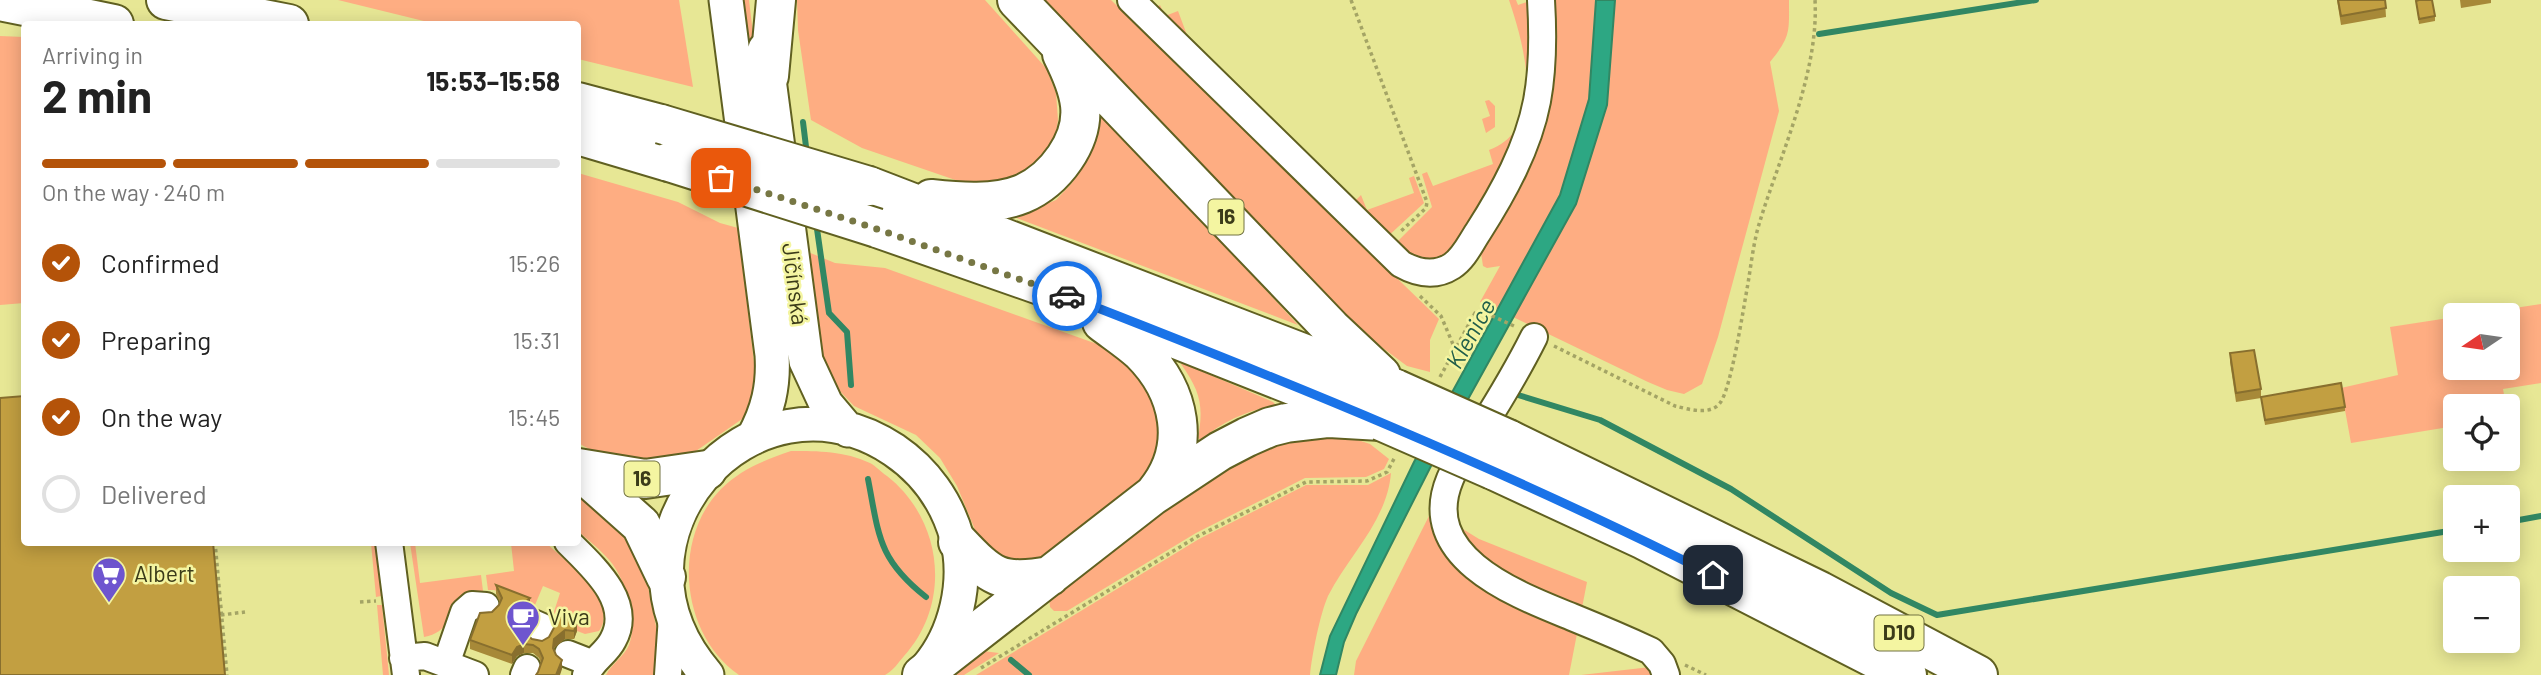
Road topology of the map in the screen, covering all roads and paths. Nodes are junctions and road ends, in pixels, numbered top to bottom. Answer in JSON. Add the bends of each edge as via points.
{"nodes":[{"id":1,"x":166,"y":0,"type":"edge"},
{"id":2,"x":259,"y":0,"type":"edge"},
{"id":3,"x":711,"y":0,"type":"edge"},
{"id":4,"x":726,"y":0,"type":"edge"},
{"id":5,"x":759,"y":0,"type":"edge"},
{"id":6,"x":776,"y":0,"type":"edge"},
{"id":7,"x":1017,"y":0,"type":"edge"},
{"id":8,"x":1351,"y":0,"type":"edge"},
{"id":9,"x":1541,"y":0,"type":"edge"},
{"id":10,"x":1815,"y":0,"type":"edge"},
{"id":11,"x":0,"y":1,"type":"edge"},
{"id":12,"x":1134,"y":3,"type":"edge"},
{"id":13,"x":58,"y":18,"type":"edge"},
{"id":14,"x":86,"y":21,"type":"edge"},
{"id":15,"x":274,"y":21,"type":"edge"},
{"id":16,"x":296,"y":21,"type":"edge"},
{"id":17,"x":730,"y":35,"type":"junction"},
{"id":18,"x":1057,"y":42,"type":"junction"},
{"id":19,"x":769,"y":76,"type":"junction"},
{"id":20,"x":581,"y":103,"type":"edge"},
{"id":21,"x":581,"y":136,"type":"edge"},
{"id":22,"x":869,"y":186,"type":"junction"},
{"id":23,"x":1384,"y":247,"type":"junction"},
{"id":24,"x":1040,"y":285,"type":"junction"},
{"id":25,"x":1414,"y":290,"type":"dead end"},
{"id":26,"x":1525,"y":332,"type":"junction"},
{"id":27,"x":1455,"y":349,"type":"junction"},
{"id":28,"x":1438,"y":381,"type":"dead end"},
{"id":29,"x":1388,"y":405,"type":"junction"},
{"id":30,"x":848,"y":430,"type":"junction"},
{"id":31,"x":753,"y":438,"type":"junction"},
{"id":32,"x":1500,"y":455,"type":"junction"},
{"id":33,"x":1395,"y":456,"type":"dead end"},
{"id":34,"x":581,"y":468,"type":"edge"},
{"id":35,"x":707,"y":470,"type":"junction"},
{"id":36,"x":581,"y":471,"type":"edge"},
{"id":37,"x":1152,"y":496,"type":"junction"},
{"id":38,"x":958,"y":542,"type":"junction"},
{"id":39,"x":215,"y":546,"type":"edge"},
{"id":40,"x":389,"y":546,"type":"edge"},
{"id":41,"x":572,"y":546,"type":"edge"},
{"id":42,"x":1050,"y":576,"type":"junction"},
{"id":43,"x":666,"y":577,"type":"junction"},
{"id":44,"x":377,"y":601,"type":"dead end"},
{"id":45,"x":360,"y":603,"type":"dead end"},
{"id":46,"x":486,"y":606,"type":"dead end"},
{"id":47,"x":245,"y":612,"type":"dead end"},
{"id":48,"x":221,"y":615,"type":"junction"},
{"id":49,"x":672,"y":616,"type":"junction"},
{"id":50,"x":446,"y":664,"type":"junction"},
{"id":51,"x":404,"y":667,"type":"edge"},
{"id":52,"x":577,"y":667,"type":"edge"},
{"id":53,"x":981,"y":668,"type":"dead end"},
{"id":54,"x":227,"y":675,"type":"edge"},
{"id":55,"x":475,"y":675,"type":"edge"},
{"id":56,"x":668,"y":675,"type":"edge"},
{"id":57,"x":707,"y":675,"type":"edge"},
{"id":58,"x":921,"y":675,"type":"edge"},
{"id":59,"x":1666,"y":675,"type":"edge"},
{"id":60,"x":1907,"y":675,"type":"edge"},
{"id":61,"x":1978,"y":675,"type":"edge"}],
"edges":[{"from":1,"to":15,"type":"highway"},
{"from":2,"to":16,"type":"highway"},
{"from":3,"to":17,"type":"street"},
{"from":4,"to":17,"type":"main road","name":"Jičínská"},
{"from":5,"to":19,"type":"main road","name":"Jičínská"},
{"from":6,"to":19,"type":"highway"},
{"from":7,"to":18,"type":"highway","number":"16"},
{"from":8,"to":23,"type":"path","via":[[1427,202]]},
{"from":9,"to":23,"type":"street","via":[[1537,102],[1495,206],[1462,257],[1440,271],[1413,270]]},
{"from":10,"to":26,"type":"path","via":[[1812,54],[1759,225],[1737,343],[1720,404],[1696,411],[1675,406]]},
{"from":11,"to":13,"type":"highway"},
{"from":12,"to":23,"type":"street"},
{"from":13,"to":14,"type":"highway"},
{"from":17,"to":31,"type":"main road","name":"Jičínská","via":[[772,355],[768,406]]},
{"from":18,"to":22,"type":"highway","via":[[1073,78],[1080,125],[1066,155],[1042,181],[1022,194],[971,201],[919,198]]},
{"from":18,"to":29,"type":"highway","number":"16","via":[[1331,328]]},
{"from":19,"to":30,"type":"main road","name":"Jičínská","via":[[806,361],[826,404]]},
{"from":20,"to":22,"type":"highway","number":"D10","bridge":true},
{"from":21,"to":24,"type":"highway","number":"D10","bridge":true},
{"from":22,"to":29,"type":"highway","number":"D10"},
{"from":24,"to":29,"type":"highway","number":"D10"},
{"from":24,"to":37,"type":"highway","via":[[1095,317],[1140,351],[1173,398],[1176,453]]},
{"from":25,"to":27,"type":"path","via":[[1441,316]]},
{"from":26,"to":27,"type":"path","via":[[1482,311],[1475,313]]},
{"from":26,"to":59,"type":"street","via":[[1513,379],[1450,479],[1444,502],[1453,544],[1477,570],[1517,594],[1651,651]]},
{"from":27,"to":28,"type":"path"},
{"from":29,"to":32,"type":"highway","number":"D10","bridge":true},
{"from":29,"to":37,"type":"highway","via":[[1270,427],[1220,452]]},
{"from":30,"to":31,"type":"main road","name":"Jičínská","number":"16","via":[[810,425]]},
{"from":30,"to":38,"type":"main road","name":"Jičínská","number":"16","via":[[887,445],[919,470],[943,503]]},
{"from":31,"to":35,"type":"main road","name":"Jičínská","number":"16"},
{"from":32,"to":60,"type":"highway","number":"D10","via":[[1644,540]]},
{"from":32,"to":61,"type":"highway","number":"D10","via":[[1820,591]]},
{"from":33,"to":53,"type":"path","via":[[1387,472],[1367,481],[1306,482],[1198,536]]},
{"from":34,"to":35,"type":"highway","number":"16","via":[[645,479]]},
{"from":35,"to":43,"type":"main road","name":"Jičínská","via":[[676,520]]},
{"from":36,"to":43,"type":"highway","via":[[641,525]]},
{"from":37,"to":42,"type":"highway"},
{"from":38,"to":42,"type":"highway","via":[[996,577],[1023,581]]},
{"from":38,"to":58,"type":"main road","name":"Jičínská","number":"16","via":[[960,592],[955,616],[946,640]]},
{"from":39,"to":48,"type":"path"},
{"from":40,"to":51,"type":"street"},
{"from":41,"to":52,"type":"street","via":[[610,589],[617,630],[612,643]]},
{"from":42,"to":58,"type":"highway"},
{"from":43,"to":49,"type":"main road","name":"Jičínská"},
{"from":44,"to":45,"type":"path"},
{"from":46,"to":50,"type":"street","via":[[472,605],[464,612]]},
{"from":47,"to":48,"type":"path"},
{"from":48,"to":54,"type":"path"},
{"from":49,"to":56,"type":"street"},
{"from":49,"to":57,"type":"main road","name":"Jičínská","via":[[681,639]]},
{"from":50,"to":51,"type":"street","via":[[425,656]]},
{"from":50,"to":55,"type":"street"}]}
